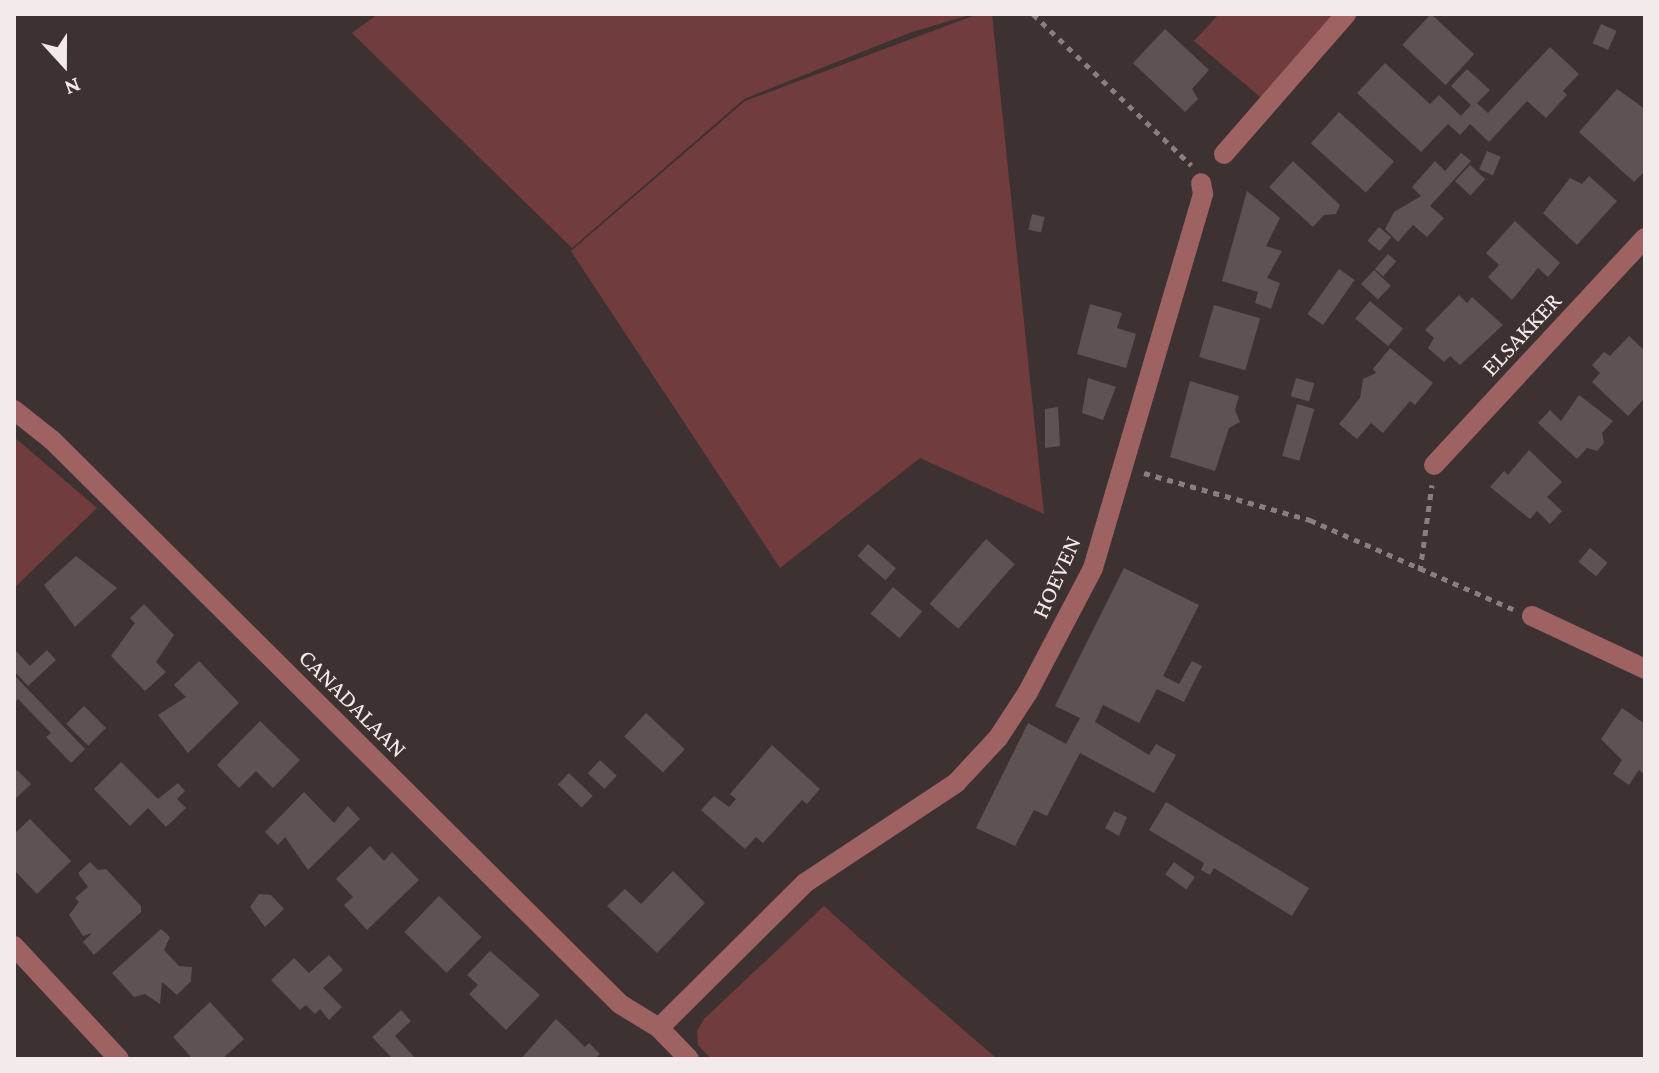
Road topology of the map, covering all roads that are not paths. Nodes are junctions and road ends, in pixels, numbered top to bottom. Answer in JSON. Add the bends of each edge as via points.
{"nodes":[{"id":1,"x":1346,"y":14,"type":"edge"},
{"id":2,"x":1224,"y":154,"type":"dead end"},
{"id":3,"x":1201,"y":183,"type":"road end"},
{"id":4,"x":1645,"y":238,"type":"edge"},
{"id":5,"x":14,"y":410,"type":"edge"},
{"id":6,"x":1434,"y":465,"type":"road end"},
{"id":7,"x":1532,"y":616,"type":"road end"},
{"id":8,"x":1645,"y":669,"type":"edge"},
{"id":9,"x":14,"y":946,"type":"edge"},
{"id":10,"x":659,"y":1028,"type":"junction"},
{"id":11,"x":119,"y":1059,"type":"edge"},
{"id":12,"x":689,"y":1059,"type":"edge"}],
"edges":[{"from":1,"to":2,"type":"street"},
{"from":3,"to":10,"type":"street","name":"HOEVEN","via":[[1203,194],[1093,568],[998,738],[956,783],[805,883]]},
{"from":4,"to":6,"type":"street","name":"ELSAKKER"},
{"from":5,"to":10,"type":"street","name":"CANADALAAN","via":[[52,440],[620,1004]]},
{"from":7,"to":8,"type":"street"},
{"from":9,"to":11,"type":"street"},
{"from":10,"to":12,"type":"street"}]}
